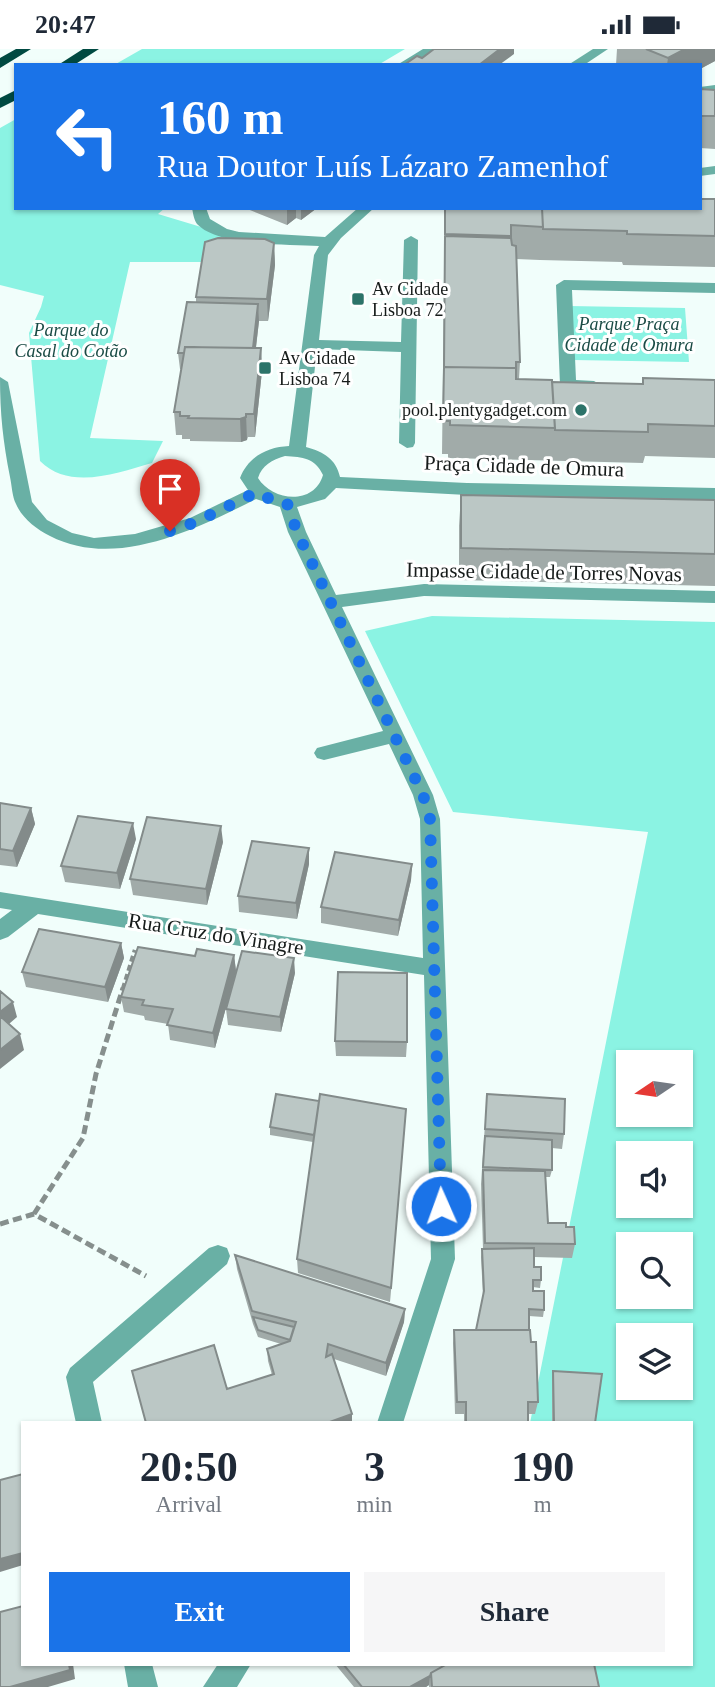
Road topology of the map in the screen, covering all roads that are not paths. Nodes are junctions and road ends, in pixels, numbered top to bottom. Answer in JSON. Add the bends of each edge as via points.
{"nodes":[{"id":1,"x":25,"y":49,"type":"edge"},
{"id":2,"x":93,"y":49,"type":"edge"},
{"id":3,"x":433,"y":49,"type":"edge"},
{"id":4,"x":602,"y":49,"type":"edge"},
{"id":5,"x":68,"y":63,"type":"edge"},
{"id":6,"x":407,"y":63,"type":"edge"},
{"id":7,"x":578,"y":63,"type":"edge"},
{"id":8,"x":0,"y":64,"type":"edge"},
{"id":9,"x":200,"y":210,"type":"edge"},
{"id":10,"x":366,"y":210,"type":"edge"},
{"id":11,"x":411,"y":240,"type":"dead end"},
{"id":12,"x":328,"y":242,"type":"junction"},
{"id":13,"x":715,"y":288,"type":"edge"},
{"id":14,"x":309,"y":344,"type":"junction"},
{"id":15,"x":409,"y":347,"type":"junction"},
{"id":16,"x":0,"y":382,"type":"edge"},
{"id":17,"x":608,"y":387,"type":"edge"},
{"id":18,"x":407,"y":443,"type":"dead end"},
{"id":19,"x":297,"y":451,"type":"junction"},
{"id":20,"x":331,"y":482,"type":"junction"},
{"id":21,"x":257,"y":492,"type":"junction"},
{"id":22,"x":715,"y":494,"type":"edge"},
{"id":23,"x":287,"y":503,"type":"junction"},
{"id":24,"x":715,"y":597,"type":"edge"},
{"id":25,"x":330,"y":602,"type":"junction"},
{"id":26,"x":395,"y":735,"type":"junction"},
{"id":27,"x":324,"y":753,"type":"dead end"},
{"id":28,"x":0,"y":900,"type":"edge"},
{"id":29,"x":35,"y":905,"type":"junction"},
{"id":30,"x":0,"y":931,"type":"edge"},
{"id":31,"x":433,"y":968,"type":"junction"},
{"id":32,"x":218,"y":1256,"type":"dead end"},
{"id":33,"x":89,"y":1421,"type":"edge"},
{"id":34,"x":391,"y":1421,"type":"edge"},
{"id":35,"x":138,"y":1666,"type":"edge"},
{"id":36,"x":235,"y":1666,"type":"edge"},
{"id":37,"x":143,"y":1687,"type":"edge"},
{"id":38,"x":218,"y":1687,"type":"edge"}],
"edges":[{"from":1,"to":8,"type":"highway"},
{"from":2,"to":5,"type":"highway"},
{"from":3,"to":6,"type":"street"},
{"from":4,"to":7,"type":"street"},
{"from":9,"to":12,"type":"street","via":[[203,221],[222,232]]},
{"from":10,"to":12,"type":"street"},
{"from":11,"to":15,"type":"street"},
{"from":12,"to":14,"type":"street","via":[[317,269]]},
{"from":13,"to":17,"type":"street","via":[[564,285],[568,385]]},
{"from":14,"to":15,"type":"street"},
{"from":14,"to":19,"type":"street"},
{"from":15,"to":18,"type":"street"},
{"from":16,"to":21,"type":"street","via":[[24,503],[41,524],[66,537],[94,544],[136,540],[196,522]]},
{"from":19,"to":20,"type":"street","via":[[320,458],[332,473]]},
{"from":19,"to":21,"type":"street","via":[[274,453],[256,463],[249,478]]},
{"from":20,"to":22,"type":"street","name":"Praça Cidade de Omura"},
{"from":20,"to":23,"type":"street","via":[[315,498]]},
{"from":21,"to":23,"type":"street"},
{"from":23,"to":25,"type":"street"},
{"from":24,"to":25,"type":"street","name":"Impasse Cidade de Torres Novas","via":[[424,590]]},
{"from":25,"to":26,"type":"street"},
{"from":26,"to":27,"type":"street"},
{"from":26,"to":31,"type":"street","via":[[430,819]]},
{"from":28,"to":29,"type":"street","name":"Rua Cruz do Vinagre"},
{"from":29,"to":30,"type":"street"},
{"from":29,"to":31,"type":"street","name":"Rua Cruz do Vinagre"},
{"from":31,"to":34,"type":"street","via":[[443,1259]]},
{"from":32,"to":33,"type":"street","via":[[79,1377]]},
{"from":35,"to":37,"type":"street"},
{"from":36,"to":38,"type":"street"}]}
